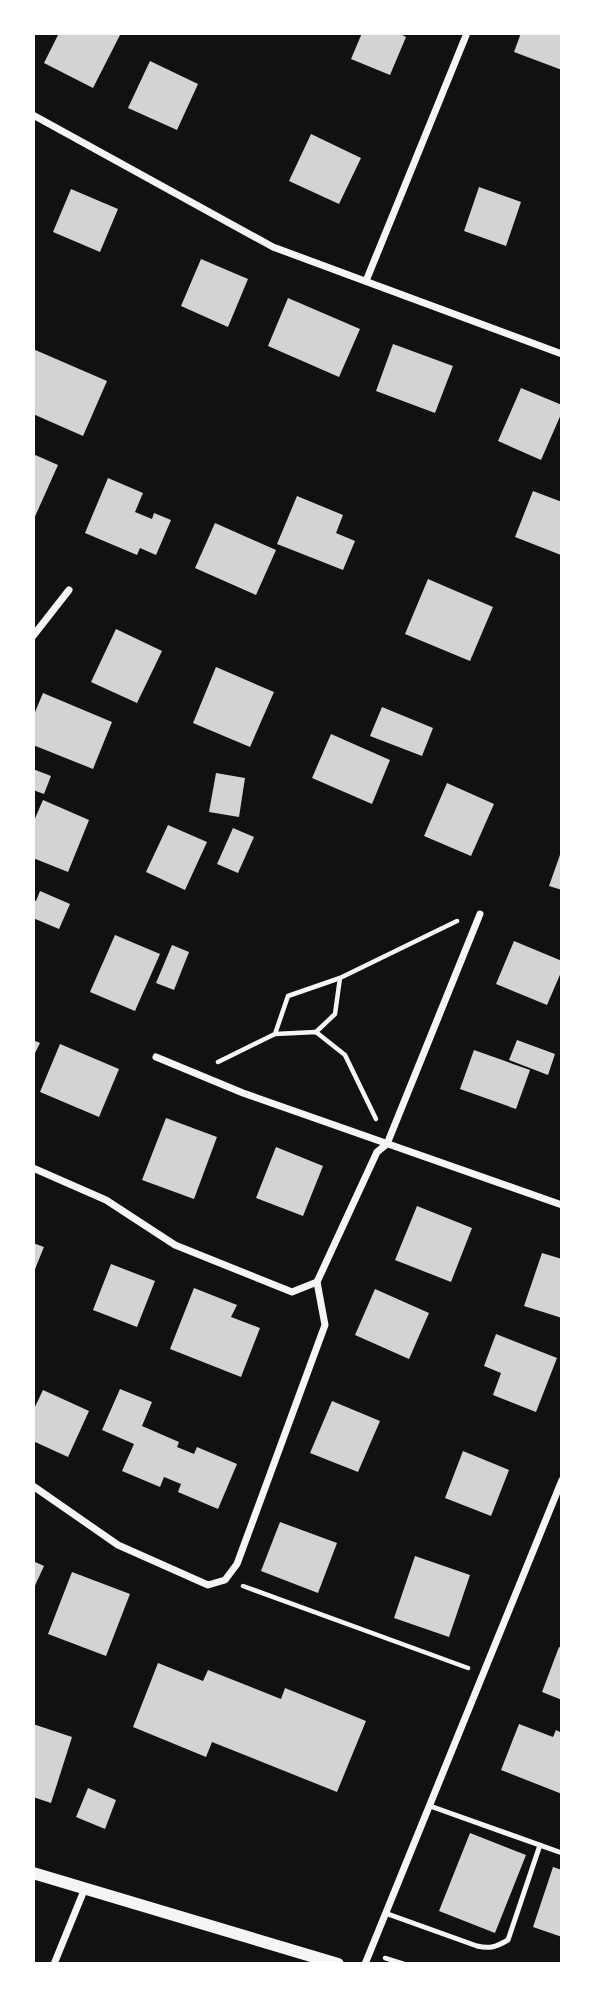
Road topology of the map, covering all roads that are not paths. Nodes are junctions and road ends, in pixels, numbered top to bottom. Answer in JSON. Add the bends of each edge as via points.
{"nodes":[{"id":1,"x":467,"y":33,"type":"edge"},
{"id":2,"x":33,"y":115,"type":"edge"},
{"id":3,"x":366,"y":281,"type":"junction"},
{"id":4,"x":562,"y":354,"type":"edge"},
{"id":5,"x":69,"y":590,"type":"dead end"},
{"id":6,"x":33,"y":636,"type":"edge"},
{"id":7,"x":480,"y":914,"type":"road end"},
{"id":8,"x":156,"y":1057,"type":"dead end"},
{"id":9,"x":387,"y":1144,"type":"junction"},
{"id":10,"x":33,"y":1168,"type":"edge"},
{"id":11,"x":562,"y":1205,"type":"edge"},
{"id":12,"x":317,"y":1282,"type":"junction"},
{"id":13,"x":562,"y":1480,"type":"edge"},
{"id":14,"x":33,"y":1486,"type":"edge"},
{"id":15,"x":430,"y":1806,"type":"junction"},
{"id":16,"x":540,"y":1845,"type":"junction"},
{"id":17,"x":562,"y":1853,"type":"edge"},
{"id":18,"x":33,"y":1873,"type":"edge"},
{"id":19,"x":85,"y":1888,"type":"junction"},
{"id":20,"x":385,"y":1913,"type":"junction"},
{"id":21,"x":54,"y":1964,"type":"edge"},
{"id":22,"x":338,"y":1964,"type":"edge"},
{"id":23,"x":365,"y":1964,"type":"edge"}],
"edges":[{"from":1,"to":3,"type":"street"},
{"from":2,"to":3,"type":"street","via":[[273,247]]},
{"from":3,"to":4,"type":"street"},
{"from":5,"to":6,"type":"street"},
{"from":7,"to":9,"type":"street"},
{"from":8,"to":9,"type":"street"},
{"from":9,"to":11,"type":"street"},
{"from":9,"to":12,"type":"street","via":[[377,1152]]},
{"from":10,"to":12,"type":"street","via":[[106,1200],[175,1245],[292,1292]]},
{"from":12,"to":14,"type":"street","via":[[326,1325],[237,1564],[226,1580],[208,1585],[118,1545]]},
{"from":13,"to":15,"type":"street"},
{"from":15,"to":16,"type":"lane"},
{"from":15,"to":20,"type":"street"},
{"from":16,"to":17,"type":"lane"},
{"from":16,"to":20,"type":"lane","via":[[508,1940],[499,1946],[477,1946]]},
{"from":18,"to":19,"type":"street"},
{"from":19,"to":21,"type":"street"},
{"from":19,"to":22,"type":"street"},
{"from":20,"to":23,"type":"street"}]}
